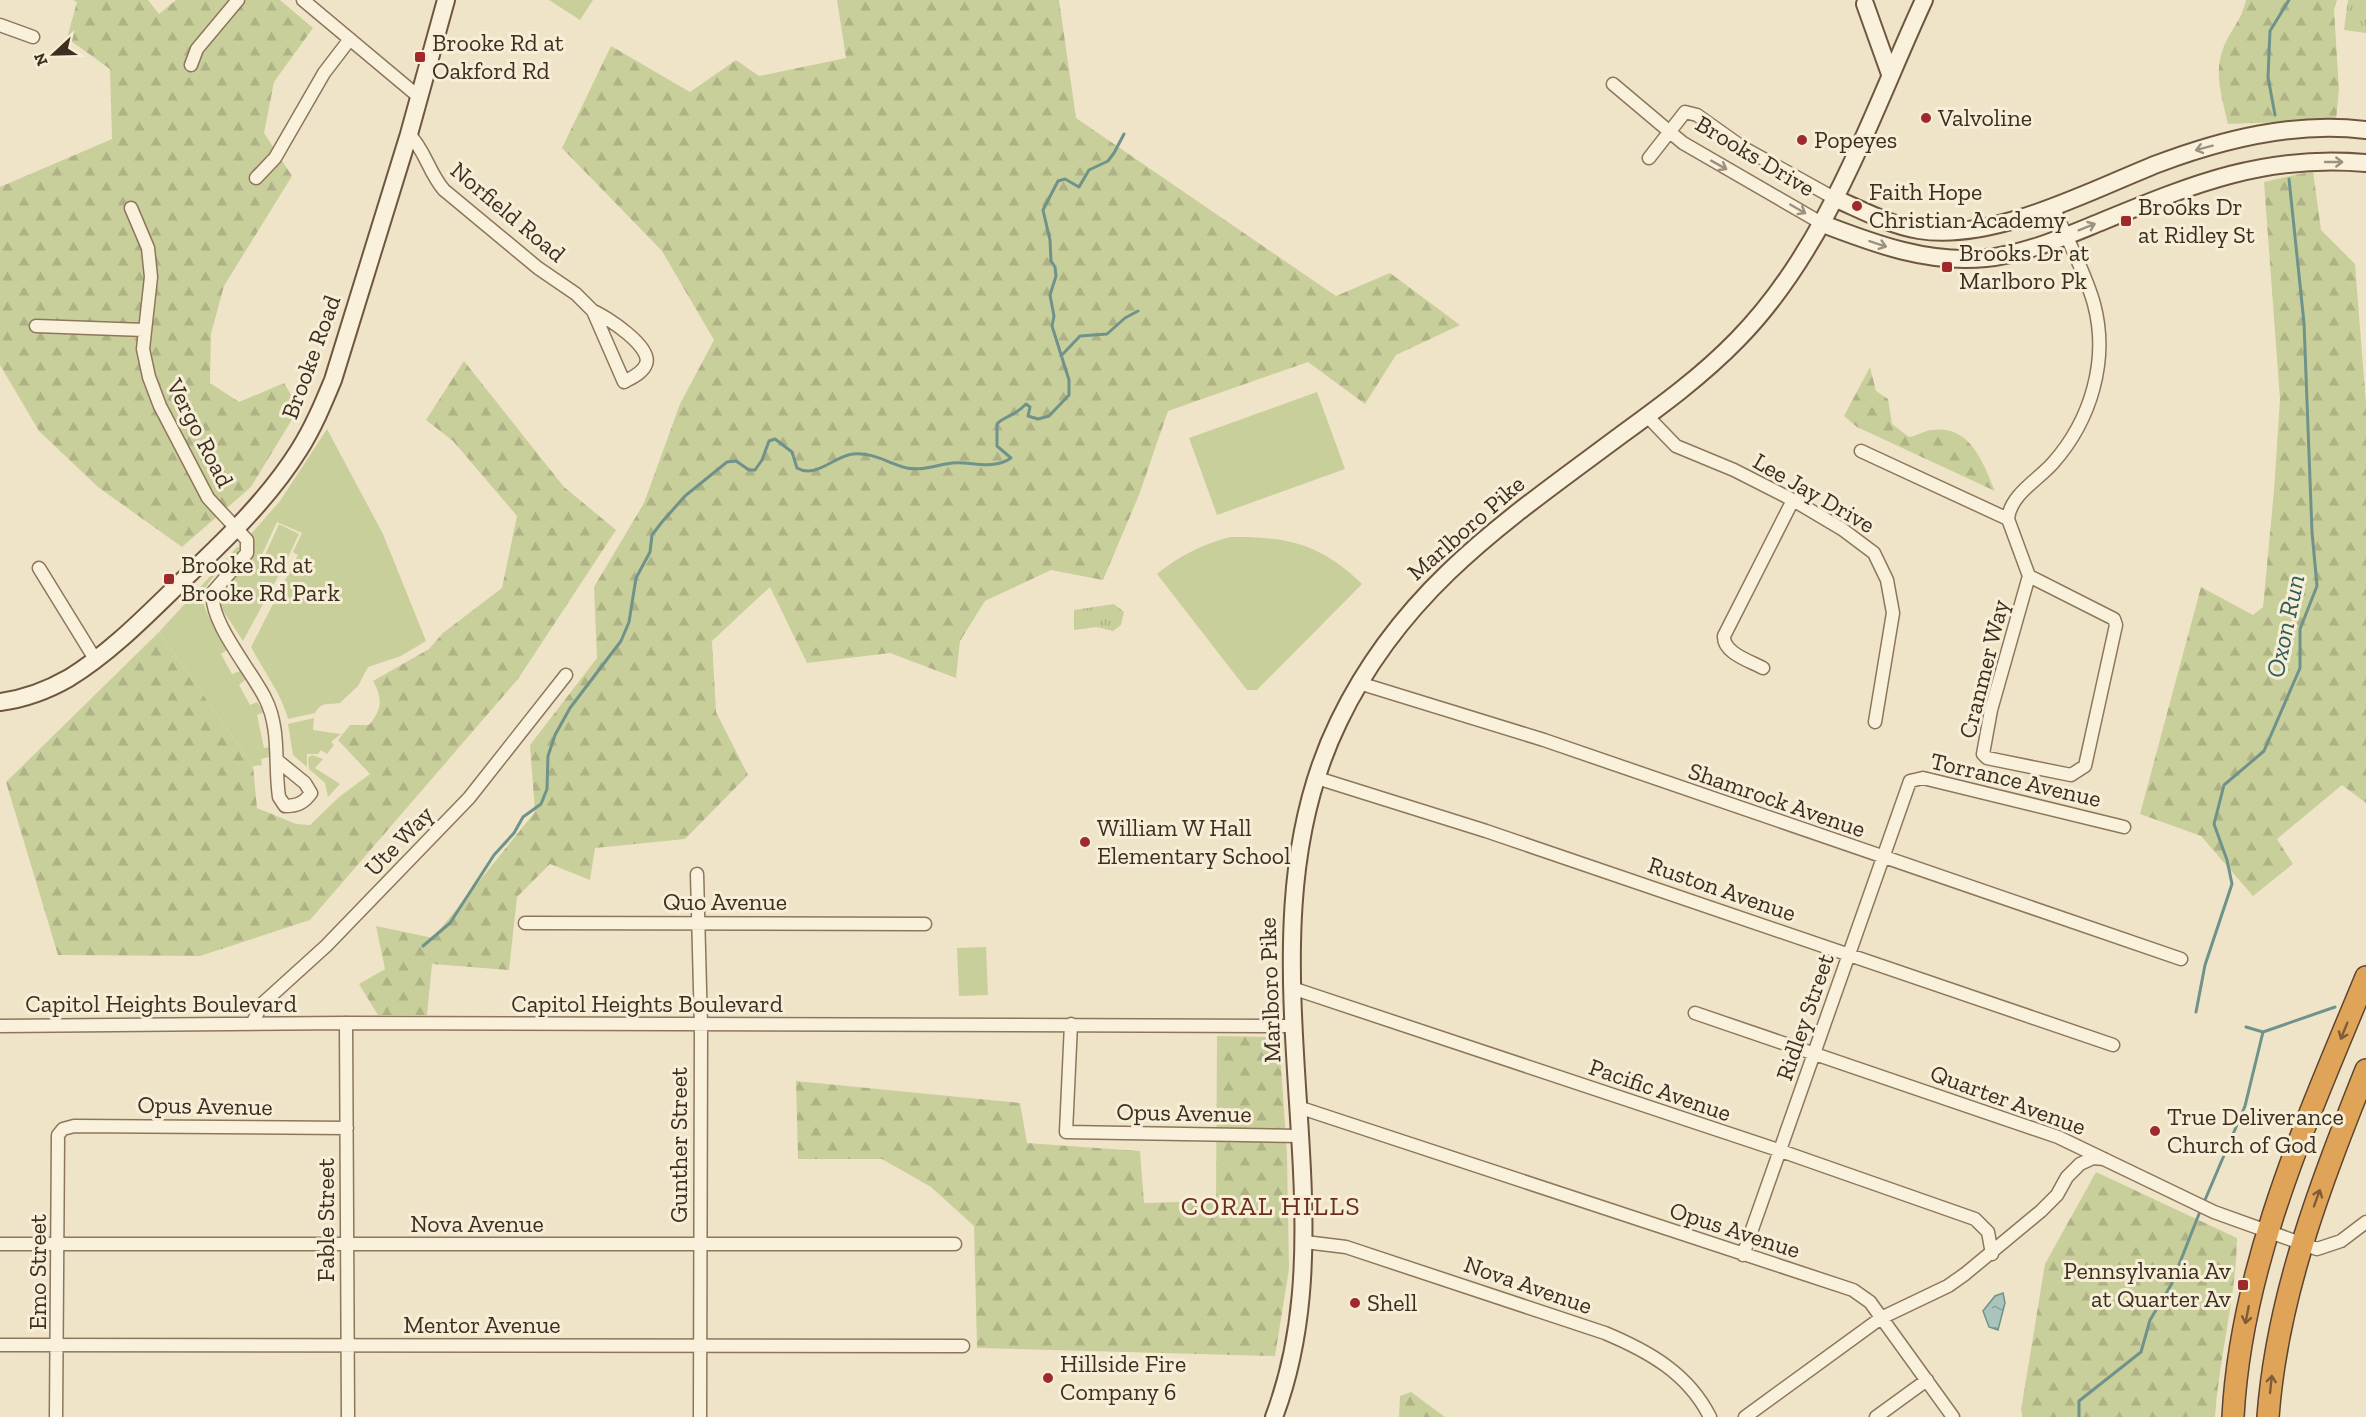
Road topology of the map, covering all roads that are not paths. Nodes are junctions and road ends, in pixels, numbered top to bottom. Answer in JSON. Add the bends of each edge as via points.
{"nodes":[{"id":1,"x":238,"y":0,"type":"edge"},
{"id":2,"x":303,"y":0,"type":"edge"},
{"id":3,"x":446,"y":0,"type":"edge"},
{"id":4,"x":1924,"y":0,"type":"edge"},
{"id":5,"x":1863,"y":2,"type":"edge"},
{"id":6,"x":0,"y":25,"type":"edge"},
{"id":7,"x":33,"y":37,"type":"dead end"},
{"id":8,"x":350,"y":39,"type":"junction"},
{"id":9,"x":1903,"y":47,"type":"junction"},
{"id":10,"x":191,"y":65,"type":"dead end"},
{"id":11,"x":1890,"y":74,"type":"junction"},
{"id":12,"x":1613,"y":84,"type":"dead end"},
{"id":13,"x":419,"y":97,"type":"junction"},
{"id":14,"x":2366,"y":130,"type":"edge"},
{"id":15,"x":1670,"y":133,"type":"junction"},
{"id":16,"x":409,"y":134,"type":"junction"},
{"id":17,"x":1649,"y":158,"type":"dead end"},
{"id":18,"x":2366,"y":163,"type":"edge"},
{"id":19,"x":256,"y":177,"type":"dead end"},
{"id":20,"x":1834,"y":198,"type":"junction"},
{"id":21,"x":2054,"y":206,"type":"junction"},
{"id":22,"x":131,"y":208,"type":"dead end"},
{"id":23,"x":1823,"y":224,"type":"junction"},
{"id":24,"x":2066,"y":236,"type":"junction"},
{"id":25,"x":593,"y":311,"type":"junction"},
{"id":26,"x":36,"y":326,"type":"dead end"},
{"id":27,"x":144,"y":330,"type":"junction"},
{"id":28,"x":1647,"y":416,"type":"junction"},
{"id":29,"x":1861,"y":451,"type":"dead end"},
{"id":30,"x":1793,"y":500,"type":"junction"},
{"id":31,"x":2008,"y":519,"type":"junction"},
{"id":32,"x":237,"y":528,"type":"junction"},
{"id":33,"x":39,"y":568,"type":"dead end"},
{"id":34,"x":2029,"y":576,"type":"junction"},
{"id":35,"x":95,"y":659,"type":"junction"},
{"id":36,"x":1762,"y":668,"type":"dead end"},
{"id":37,"x":566,"y":675,"type":"dead end"},
{"id":38,"x":1359,"y":683,"type":"junction"},
{"id":39,"x":0,"y":702,"type":"edge"},
{"id":40,"x":1875,"y":722,"type":"dead end"},
{"id":41,"x":278,"y":761,"type":"dead end"},
{"id":42,"x":1317,"y":778,"type":"junction"},
{"id":43,"x":1906,"y":792,"type":"joint"},
{"id":44,"x":2124,"y":827,"type":"dead end"},
{"id":45,"x":1884,"y":858,"type":"junction"},
{"id":46,"x":697,"y":874,"type":"dead end"},
{"id":47,"x":525,"y":923,"type":"dead end"},
{"id":48,"x":700,"y":923,"type":"junction"},
{"id":49,"x":925,"y":924,"type":"dead end"},
{"id":50,"x":1849,"y":954,"type":"junction"},
{"id":51,"x":2181,"y":959,"type":"dead end"},
{"id":52,"x":2366,"y":977,"type":"edge"},
{"id":53,"x":1292,"y":988,"type":"junction"},
{"id":54,"x":1695,"y":1013,"type":"dead end"},
{"id":55,"x":346,"y":1023,"type":"junction"},
{"id":56,"x":252,"y":1024,"type":"junction"},
{"id":57,"x":1071,"y":1024,"type":"junction"},
{"id":58,"x":0,"y":1026,"type":"edge"},
{"id":59,"x":701,"y":1026,"type":"junction"},
{"id":60,"x":1295,"y":1026,"type":"junction"},
{"id":61,"x":2113,"y":1045,"type":"dead end"},
{"id":62,"x":1815,"y":1053,"type":"junction"},
{"id":63,"x":2366,"y":1071,"type":"edge"},
{"id":64,"x":1298,"y":1107,"type":"junction"},
{"id":65,"x":347,"y":1128,"type":"junction"},
{"id":66,"x":63,"y":1129,"type":"joint"},
{"id":67,"x":1300,"y":1136,"type":"junction"},
{"id":68,"x":1781,"y":1151,"type":"junction"},
{"id":69,"x":2106,"y":1159,"type":"junction"},
{"id":70,"x":2366,"y":1222,"type":"edge"},
{"id":71,"x":2268,"y":1233,"type":"junction"},
{"id":72,"x":1305,"y":1242,"type":"junction"},
{"id":73,"x":2301,"y":1243,"type":"junction"},
{"id":74,"x":0,"y":1244,"type":"edge"},
{"id":75,"x":57,"y":1244,"type":"junction"},
{"id":76,"x":955,"y":1244,"type":"dead end"},
{"id":77,"x":700,"y":1245,"type":"junction"},
{"id":78,"x":347,"y":1246,"type":"junction"},
{"id":79,"x":1992,"y":1254,"type":"junction"},
{"id":80,"x":1743,"y":1255,"type":"junction"},
{"id":81,"x":1881,"y":1318,"type":"junction"},
{"id":82,"x":0,"y":1345,"type":"edge"},
{"id":83,"x":58,"y":1346,"type":"junction"},
{"id":84,"x":347,"y":1346,"type":"junction"},
{"id":85,"x":700,"y":1346,"type":"junction"},
{"id":86,"x":963,"y":1346,"type":"dead end"},
{"id":87,"x":1928,"y":1380,"type":"junction"},
{"id":88,"x":56,"y":1417,"type":"edge"},
{"id":89,"x":348,"y":1417,"type":"edge"},
{"id":90,"x":699,"y":1417,"type":"edge"},
{"id":91,"x":1274,"y":1417,"type":"edge"},
{"id":92,"x":1710,"y":1417,"type":"edge"},
{"id":93,"x":1745,"y":1417,"type":"edge"},
{"id":94,"x":1876,"y":1417,"type":"edge"},
{"id":95,"x":1953,"y":1417,"type":"edge"},
{"id":96,"x":2233,"y":1417,"type":"edge"},
{"id":97,"x":2268,"y":1417,"type":"edge"}],
"edges":[{"from":1,"to":10,"type":"street","via":[[197,49]]},
{"from":2,"to":8,"type":"street"},
{"from":3,"to":13,"type":"street","name":"Brooke Road"},
{"from":4,"to":9,"type":"street","name":"Marlboro Pike"},
{"from":5,"to":9,"type":"street"},
{"from":5,"to":11,"type":"street"},
{"from":6,"to":7,"type":"street"},
{"from":8,"to":13,"type":"street"},
{"from":8,"to":19,"type":"street","via":[[324,73],[275,158]]},
{"from":9,"to":11,"type":"street","name":"Marlboro Pike"},
{"from":11,"to":20,"type":"street","name":"Marlboro Pike"},
{"from":12,"to":15,"type":"street"},
{"from":13,"to":16,"type":"street","name":"Brooke Road"},
{"from":14,"to":21,"type":"street","name":"Brooks Drive","one_way":true,"via":[[2318,127],[2242,138],[2194,151]]},
{"from":15,"to":17,"type":"street"},
{"from":15,"to":20,"type":"street","name":"Brooks Drive","via":[[1685,112],[1696,115],[1742,147]]},
{"from":15,"to":23,"type":"street","name":"Brooks Drive","one_way":true},
{"from":16,"to":25,"type":"street","name":"Norfield Road","via":[[444,190]]},
{"from":16,"to":32,"type":"street","name":"Brooke Road","via":[[321,410],[292,460]]},
{"from":24,"to":18,"type":"street","name":"Brooks Drive","one_way":true,"via":[[2187,187],[2238,171],[2301,162]]},
{"from":20,"to":21,"type":"street","name":"Brooks Drive","via":[[1898,225],[1935,231],[2005,222]]},
{"from":20,"to":23,"type":"street","name":"Marlboro Pike"},
{"from":21,"to":24,"type":"street"},
{"from":22,"to":27,"type":"street","name":"Vergo Road","via":[[148,248],[152,277]]},
{"from":23,"to":24,"type":"street","name":"Brooks Drive","one_way":true,"via":[[1888,248],[1948,258],[1986,258]]},
{"from":23,"to":28,"type":"street","name":"Marlboro Pike","via":[[1787,281],[1740,338]]},
{"from":24,"to":31,"type":"street","via":[[2096,316],[2096,379],[2070,440],[2053,464],[2016,500]]},
{"from":25,"to":25,"type":"street","name":"Norfield Road","via":[[635,340],[645,354],[644,369],[624,382]]},
{"from":26,"to":27,"type":"street"},
{"from":27,"to":32,"type":"street","name":"Vergo Road","via":[[149,377],[160,406],[208,498]]},
{"from":28,"to":30,"type":"street","name":"Lee Jay Drive","via":[[1682,449]]},
{"from":28,"to":38,"type":"street","name":"Marlboro Pike","via":[[1466,553],[1404,617]]},
{"from":29,"to":31,"type":"street"},
{"from":30,"to":36,"type":"street","via":[[1724,636],[1731,651]]},
{"from":30,"to":40,"type":"street","name":"Lee Jay Drive","via":[[1866,545],[1884,572],[1893,613]]},
{"from":31,"to":34,"type":"street"},
{"from":32,"to":35,"type":"street","name":"Brooke Road"},
{"from":32,"to":41,"type":"street","via":[[247,540],[247,553],[213,591],[211,600],[265,698],[272,717]]},
{"from":33,"to":35,"type":"street"},
{"from":34,"to":34,"type":"street","name":"Cranmer Way","via":[[1991,710],[1983,753],[1987,758],[2069,776],[2084,768],[2116,627],[2114,619]]},
{"from":35,"to":39,"type":"street","name":"Brooke Road","via":[[45,690]]},
{"from":37,"to":56,"type":"street","name":"Ute Way","via":[[469,798],[326,946],[262,1004]]},
{"from":38,"to":42,"type":"street","name":"Marlboro Pike","via":[[1337,724]]},
{"from":38,"to":45,"type":"street","name":"Shamrock Avenue","via":[[1544,740]]},
{"from":42,"to":50,"type":"street","name":"Ruston Avenue"},
{"from":42,"to":53,"type":"street","name":"Marlboro Pike","via":[[1294,879]]},
{"from":43,"to":44,"type":"street","name":"Torrance Avenue","via":[[1909,783],[1918,777]]},
{"from":43,"to":45,"type":"street","name":"Ridley Street"},
{"from":45,"to":50,"type":"street","name":"Ridley Street"},
{"from":45,"to":51,"type":"street","name":"Shamrock Avenue"},
{"from":46,"to":48,"type":"street","name":"Gunther Street"},
{"from":47,"to":48,"type":"street","name":"Quo Avenue"},
{"from":48,"to":49,"type":"street","name":"Quo Avenue"},
{"from":48,"to":59,"type":"street","name":"Gunther Street"},
{"from":50,"to":61,"type":"street","name":"Ruston Avenue"},
{"from":50,"to":62,"type":"street","name":"Ridley Street"},
{"from":52,"to":71,"type":"highway","one_way":true},
{"from":53,"to":60,"type":"street","name":"Marlboro Pike"},
{"from":53,"to":68,"type":"street","name":"Pacific Avenue"},
{"from":54,"to":62,"type":"street","name":"Quarter Avenue"},
{"from":55,"to":56,"type":"street","name":"Capitol Heights Boulevard"},
{"from":55,"to":59,"type":"street","name":"Capitol Heights Boulevard"},
{"from":55,"to":65,"type":"street","name":"Fable Street"},
{"from":56,"to":58,"type":"street","name":"Capitol Heights Boulevard"},
{"from":57,"to":59,"type":"street","name":"Capitol Heights Boulevard"},
{"from":57,"to":60,"type":"street","name":"Capitol Heights Boulevard"},
{"from":57,"to":67,"type":"street","name":"Opus Avenue","via":[[1066,1132]]},
{"from":59,"to":77,"type":"street","name":"Gunther Street"},
{"from":60,"to":64,"type":"street","name":"Marlboro Pike"},
{"from":62,"to":68,"type":"street","name":"Ridley Street"},
{"from":62,"to":69,"type":"street","name":"Quarter Avenue","via":[[2018,1122]]},
{"from":73,"to":63,"type":"highway","one_way":true},
{"from":64,"to":67,"type":"street","name":"Marlboro Pike"},
{"from":64,"to":80,"type":"street","name":"Opus Avenue"},
{"from":65,"to":66,"type":"street","name":"Opus Avenue"},
{"from":65,"to":78,"type":"street","name":"Fable Street"},
{"from":66,"to":75,"type":"street","name":"Emo Street","via":[[58,1135]]},
{"from":67,"to":72,"type":"street","name":"Marlboro Pike"},
{"from":68,"to":79,"type":"street","name":"Pacific Avenue","via":[[1975,1219],[1988,1232]]},
{"from":68,"to":80,"type":"street","name":"Ridley Street"},
{"from":69,"to":71,"type":"street","name":"Quarter Avenue","via":[[2214,1212]]},
{"from":69,"to":79,"type":"street","via":[[2093,1158],[2080,1164],[2041,1211]]},
{"from":70,"to":73,"type":"street","name":"Quarter Avenue","via":[[2329,1246],[2317,1249]]},
{"from":71,"to":73,"type":"street","name":"Quarter Avenue"},
{"from":71,"to":96,"type":"highway","one_way":true,"via":[[2247,1314]]},
{"from":72,"to":91,"type":"street","name":"Marlboro Pike","via":[[1296,1335]]},
{"from":72,"to":92,"type":"street","name":"Nova Avenue","via":[[1346,1247],[1622,1340],[1676,1372]]},
{"from":97,"to":73,"type":"highway","one_way":true,"via":[[2275,1352]]},
{"from":74,"to":75,"type":"street","name":"Nova Avenue"},
{"from":75,"to":78,"type":"street","name":"Nova Avenue"},
{"from":75,"to":83,"type":"street","name":"Emo Street"},
{"from":76,"to":77,"type":"street","name":"Nova Avenue"},
{"from":77,"to":78,"type":"street","name":"Nova Avenue"},
{"from":77,"to":85,"type":"street","name":"Gunther Street"},
{"from":78,"to":84,"type":"street","name":"Fable Street"},
{"from":79,"to":81,"type":"street","via":[[1948,1286]]},
{"from":80,"to":81,"type":"street","name":"Opus Avenue","via":[[1853,1290],[1870,1302]]},
{"from":81,"to":87,"type":"street","name":"Opus Avenue"},
{"from":81,"to":93,"type":"street"},
{"from":82,"to":83,"type":"street","name":"Mentor Avenue"},
{"from":83,"to":84,"type":"street","name":"Mentor Avenue"},
{"from":83,"to":88,"type":"street","name":"Emo Street"},
{"from":84,"to":85,"type":"street","name":"Mentor Avenue"},
{"from":84,"to":89,"type":"street","name":"Fable Street"},
{"from":85,"to":86,"type":"street","name":"Mentor Avenue"},
{"from":85,"to":90,"type":"street","name":"Gunther Street"},
{"from":87,"to":94,"type":"street"},
{"from":87,"to":95,"type":"street","name":"Opus Avenue"}]}
